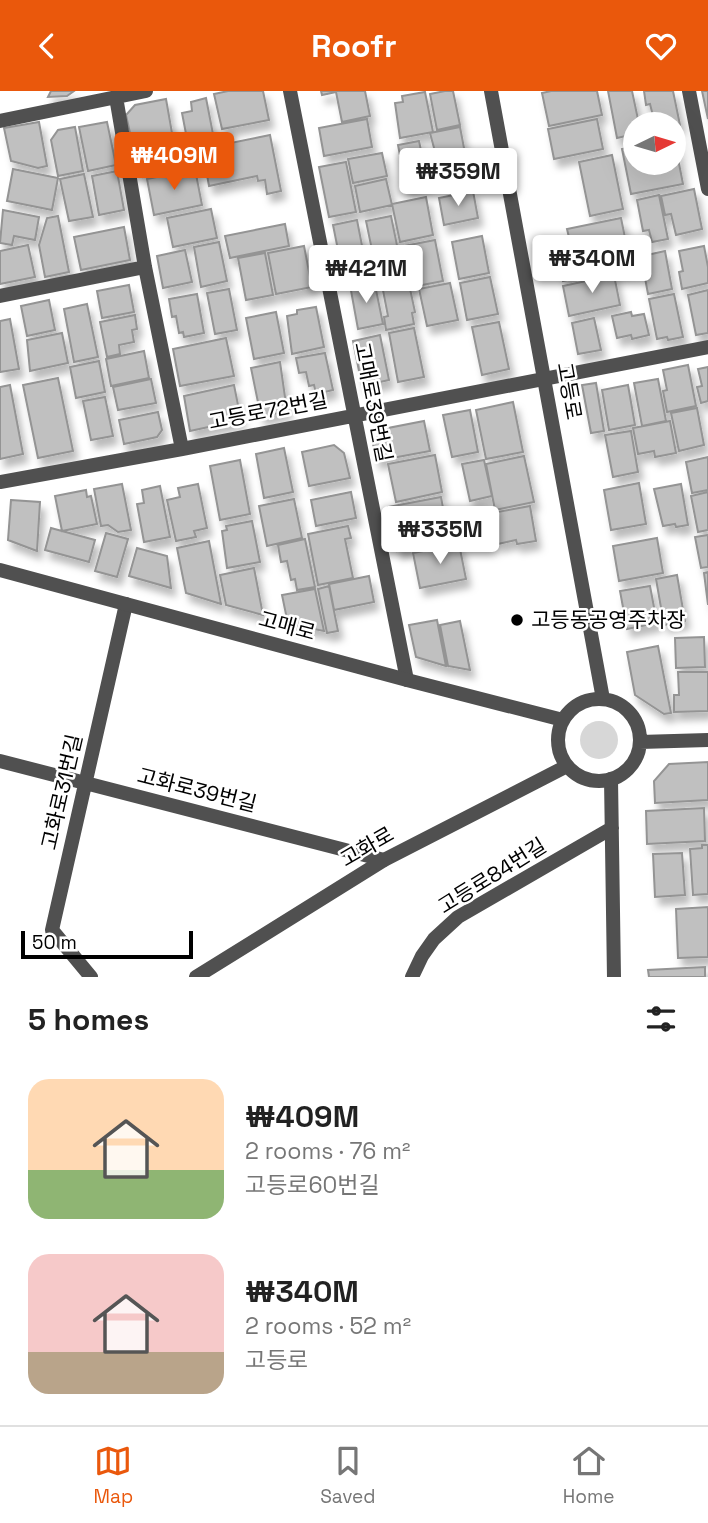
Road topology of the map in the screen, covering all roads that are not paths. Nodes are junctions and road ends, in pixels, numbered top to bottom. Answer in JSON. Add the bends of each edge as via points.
{"nodes":[{"id":1,"x":146,"y":91,"type":"edge"},
{"id":2,"x":290,"y":91,"type":"edge"},
{"id":3,"x":491,"y":91,"type":"edge"},
{"id":4,"x":689,"y":91,"type":"edge"},
{"id":5,"x":100,"y":96,"type":"edge"},
{"id":6,"x":116,"y":97,"type":"junction"},
{"id":7,"x":0,"y":121,"type":"edge"},
{"id":8,"x":708,"y":189,"type":"edge"},
{"id":9,"x":145,"y":267,"type":"junction"},
{"id":10,"x":0,"y":296,"type":"edge"},
{"id":11,"x":708,"y":347,"type":"edge"},
{"id":12,"x":545,"y":379,"type":"junction"},
{"id":13,"x":354,"y":415,"type":"junction"},
{"id":14,"x":182,"y":449,"type":"junction"},
{"id":15,"x":0,"y":482,"type":"edge"},
{"id":16,"x":0,"y":570,"type":"edge"},
{"id":17,"x":126,"y":604,"type":"junction"},
{"id":18,"x":407,"y":680,"type":"junction"},
{"id":19,"x":603,"y":699,"type":"junction"},
{"id":20,"x":563,"y":720,"type":"junction"},
{"id":21,"x":708,"y":740,"type":"edge"},
{"id":22,"x":640,"y":742,"type":"junction"},
{"id":23,"x":0,"y":761,"type":"edge"},
{"id":24,"x":567,"y":766,"type":"junction"},
{"id":25,"x":611,"y":779,"type":"junction"},
{"id":26,"x":85,"y":783,"type":"junction"},
{"id":27,"x":612,"y":828,"type":"junction"},
{"id":28,"x":384,"y":860,"type":"junction"},
{"id":29,"x":91,"y":977,"type":"edge"},
{"id":30,"x":196,"y":977,"type":"edge"},
{"id":31,"x":412,"y":977,"type":"edge"},
{"id":32,"x":614,"y":977,"type":"edge"}],
"edges":[{"from":1,"to":6,"type":"street"},
{"from":2,"to":13,"type":"street","name":"고매로39번길"},
{"from":3,"to":12,"type":"street","name":"고등로"},
{"from":4,"to":8,"type":"street"},
{"from":5,"to":6,"type":"street"},
{"from":5,"to":7,"type":"street"},
{"from":6,"to":9,"type":"street","name":"고등로72번길"},
{"from":9,"to":10,"type":"street"},
{"from":9,"to":14,"type":"street","name":"고등로72번길"},
{"from":11,"to":12,"type":"street","name":"고등로72번길"},
{"from":12,"to":13,"type":"street","name":"고등로72번길"},
{"from":12,"to":19,"type":"street","name":"고등로"},
{"from":13,"to":14,"type":"street","name":"고등로72번길"},
{"from":13,"to":18,"type":"street","name":"고매로39번길"},
{"from":14,"to":15,"type":"street"},
{"from":16,"to":17,"type":"street","name":"고매로"},
{"from":17,"to":18,"type":"street","name":"고매로"},
{"from":17,"to":26,"type":"street","name":"고화로31번길"},
{"from":18,"to":20,"type":"street","name":"고매로"},
{"from":19,"to":20,"type":"street","via":[[587,700]]},
{"from":19,"to":22,"type":"street","via":[[619,703],[631,714]]},
{"from":20,"to":24,"type":"street","via":[[559,751]]},
{"from":21,"to":22,"type":"street"},
{"from":22,"to":25,"type":"street","via":[[625,772]]},
{"from":23,"to":26,"type":"street","name":"고화로39번길"},
{"from":24,"to":25,"type":"street","via":[[594,781]]},
{"from":24,"to":28,"type":"street","name":"고화로"},
{"from":25,"to":27,"type":"street"},
{"from":26,"to":28,"type":"street","name":"고화로39번길"},
{"from":26,"to":29,"type":"street","name":"고화로31번길","via":[[52,930]]},
{"from":27,"to":31,"type":"street","name":"고등로84번길","via":[[458,917],[434,939]]},
{"from":27,"to":32,"type":"street"},
{"from":28,"to":30,"type":"street","name":"고화로"}]}
